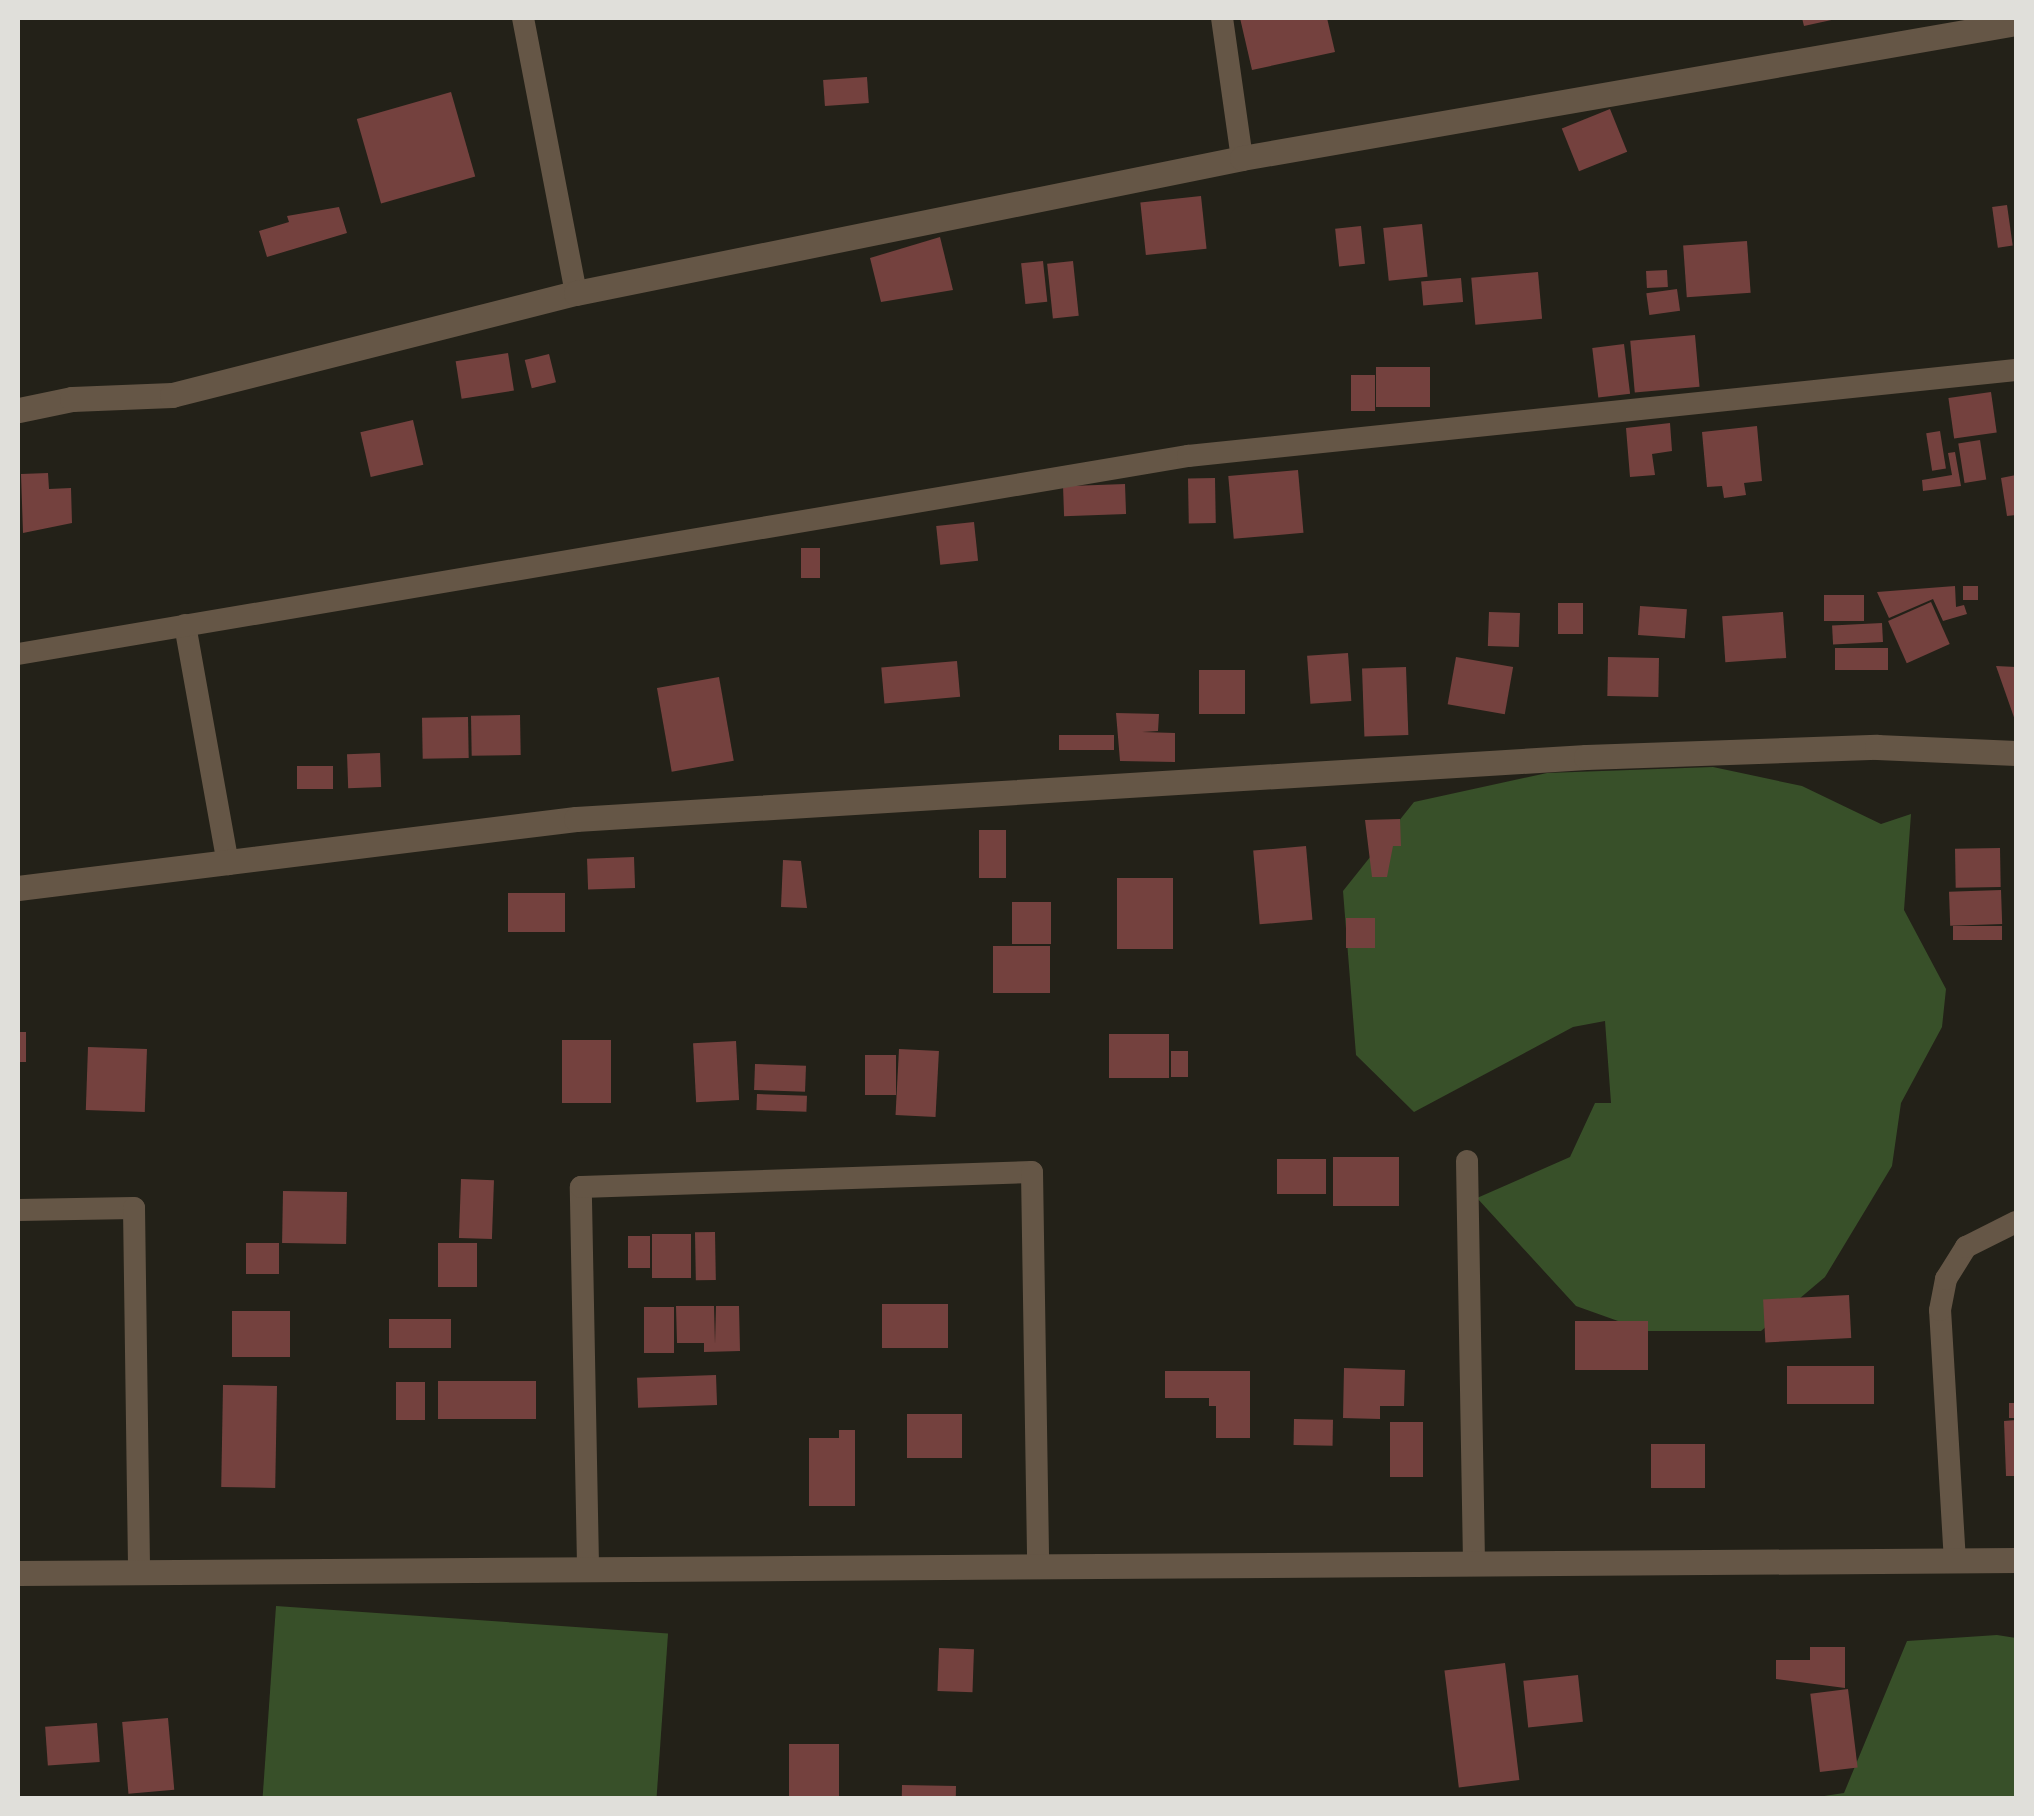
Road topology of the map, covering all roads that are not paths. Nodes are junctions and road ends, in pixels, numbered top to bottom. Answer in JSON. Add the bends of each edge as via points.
{"nodes":[{"id":1,"x":523,"y":18,"type":"edge"},
{"id":2,"x":1222,"y":18,"type":"edge"},
{"id":3,"x":2016,"y":23,"type":"edge"},
{"id":4,"x":1242,"y":158,"type":"junction"},
{"id":5,"x":576,"y":293,"type":"junction"},
{"id":6,"x":2016,"y":370,"type":"edge"},
{"id":7,"x":18,"y":411,"type":"edge"},
{"id":8,"x":185,"y":625,"type":"junction"},
{"id":9,"x":18,"y":654,"type":"edge"},
{"id":10,"x":2016,"y":753,"type":"edge"},
{"id":11,"x":228,"y":864,"type":"junction"},
{"id":12,"x":18,"y":888,"type":"edge"},
{"id":13,"x":1467,"y":1161,"type":"dead end"},
{"id":14,"x":18,"y":1210,"type":"edge"},
{"id":15,"x":2016,"y":1222,"type":"edge"},
{"id":16,"x":2016,"y":1560,"type":"edge"},
{"id":17,"x":1038,"y":1562,"type":"junction"},
{"id":18,"x":1955,"y":1562,"type":"junction"},
{"id":19,"x":1474,"y":1564,"type":"junction"},
{"id":20,"x":588,"y":1565,"type":"junction"},
{"id":21,"x":139,"y":1571,"type":"junction"},
{"id":22,"x":18,"y":1573,"type":"edge"}],
"edges":[{"from":1,"to":5,"type":"lane"},
{"from":2,"to":4,"type":"lane"},
{"from":3,"to":4,"type":"street"},
{"from":4,"to":5,"type":"street"},
{"from":5,"to":7,"type":"street","via":[[172,395],[72,399]]},
{"from":6,"to":8,"type":"lane","via":[[1188,456]]},
{"from":8,"to":9,"type":"lane"},
{"from":8,"to":11,"type":"lane"},
{"from":10,"to":11,"type":"street","via":[[1877,747],[1586,757],[596,818]]},
{"from":11,"to":12,"type":"street"},
{"from":13,"to":19,"type":"lane"},
{"from":14,"to":21,"type":"lane","via":[[134,1208]]},
{"from":15,"to":18,"type":"lane","via":[[1966,1247],[1946,1280],[1940,1310]]},
{"from":16,"to":18,"type":"street"},
{"from":17,"to":19,"type":"street"},
{"from":17,"to":20,"type":"street"},
{"from":17,"to":20,"type":"lane","via":[[1032,1172],[582,1187]]},
{"from":18,"to":19,"type":"street"},
{"from":20,"to":21,"type":"street"},
{"from":21,"to":22,"type":"street"}]}
